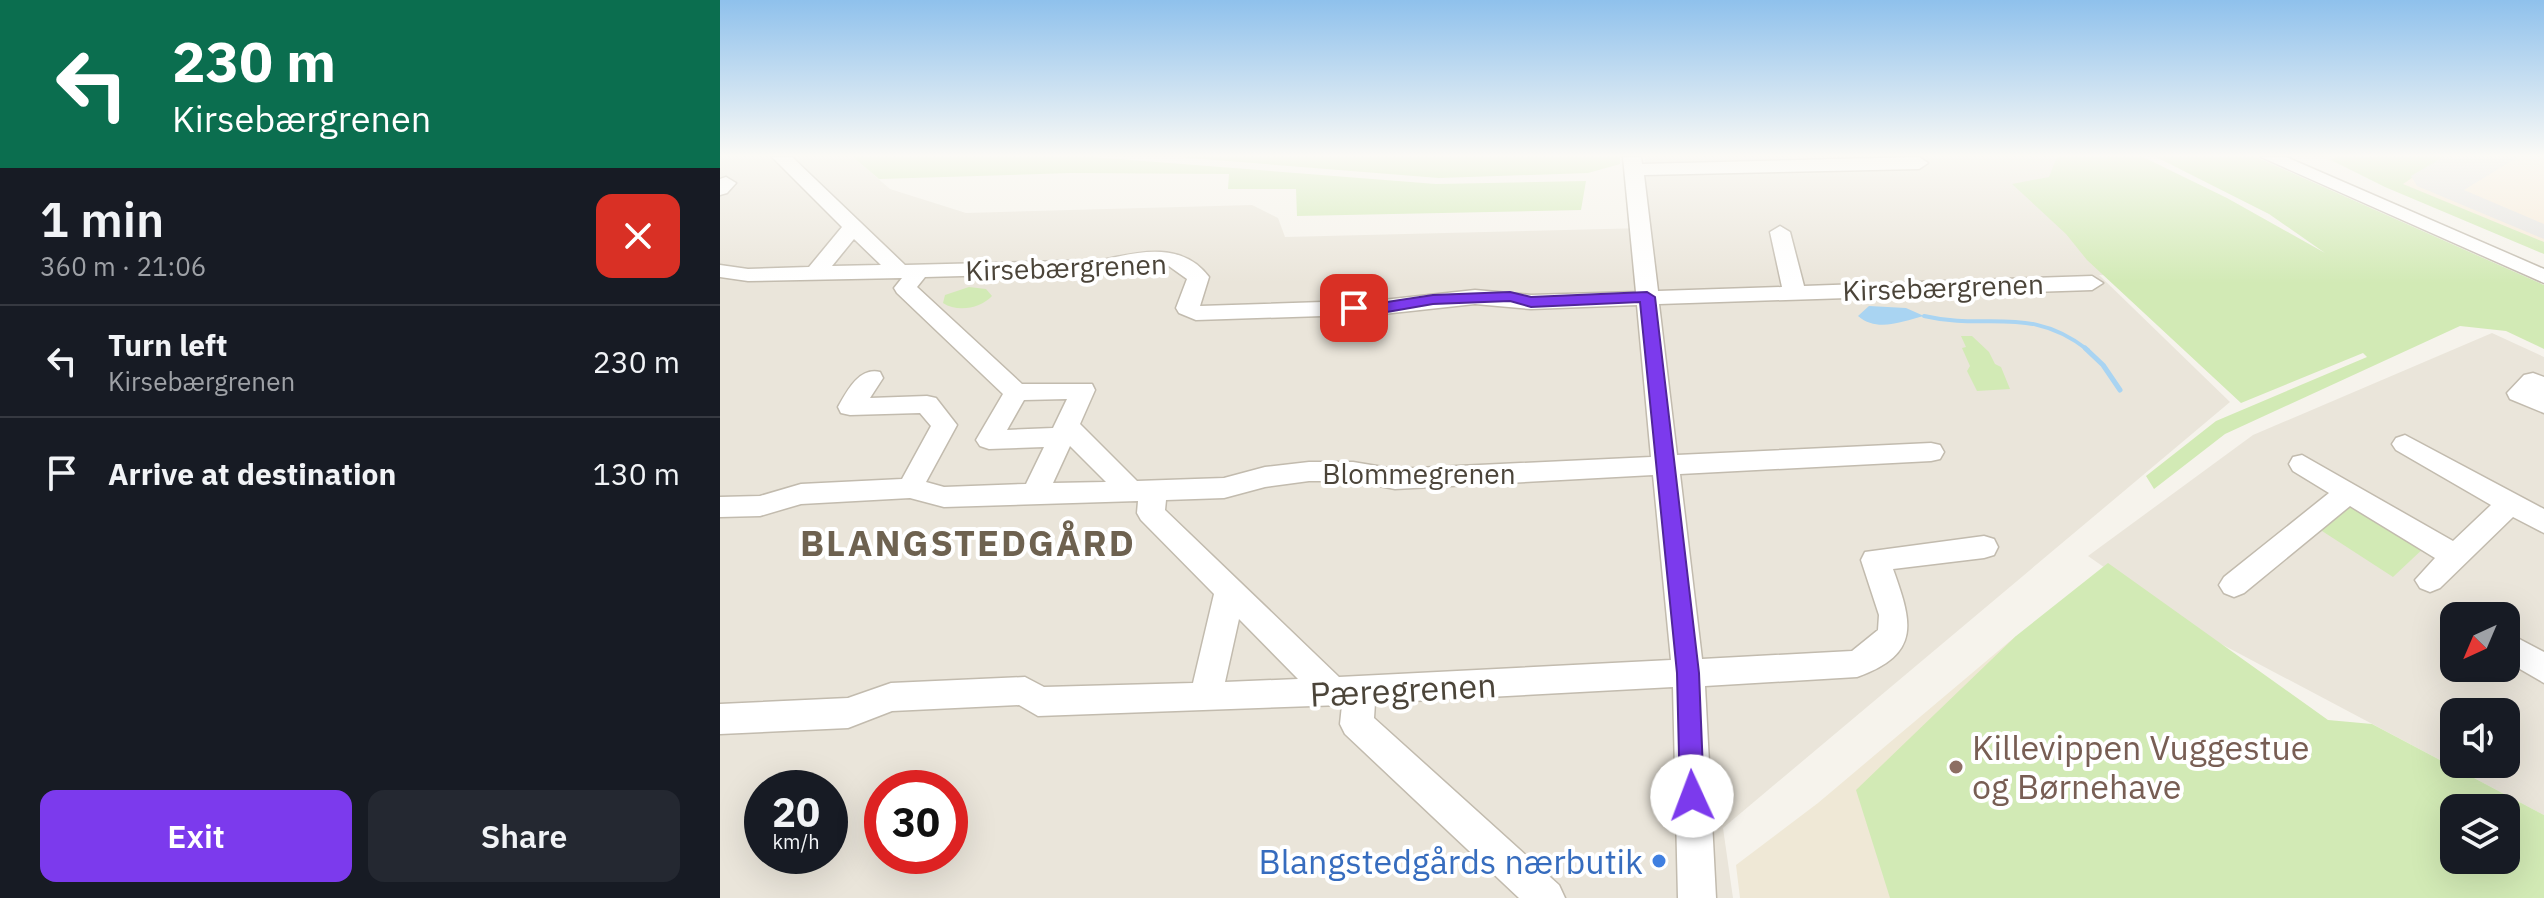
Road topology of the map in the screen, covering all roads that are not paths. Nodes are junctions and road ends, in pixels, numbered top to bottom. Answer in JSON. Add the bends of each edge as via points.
{"nodes":[{"id":1,"x":824,"y":199,"type":"edge"},
{"id":2,"x":1637,"y":199,"type":"edge"},
{"id":3,"x":2366,"y":199,"type":"edge"},
{"id":4,"x":2396,"y":199,"type":"edge"},
{"id":5,"x":853,"y":227,"type":"junction"},
{"id":6,"x":1780,"y":232,"type":"dead end"},
{"id":7,"x":2544,"y":262,"type":"edge"},
{"id":8,"x":720,"y":271,"type":"edge"},
{"id":9,"x":909,"y":272,"type":"junction"},
{"id":10,"x":815,"y":274,"type":"junction"},
{"id":11,"x":2544,"y":277,"type":"edge"},
{"id":12,"x":2092,"y":283,"type":"dead end"},
{"id":13,"x":1794,"y":292,"type":"junction"},
{"id":14,"x":1647,"y":297,"type":"junction"},
{"id":15,"x":871,"y":378,"type":"dead end"},
{"id":16,"x":2544,"y":387,"type":"edge"},
{"id":17,"x":1016,"y":392,"type":"junction"},
{"id":18,"x":2544,"y":405,"type":"edge"},
{"id":19,"x":1063,"y":432,"type":"junction"},
{"id":20,"x":2405,"y":444,"type":"dead end"},
{"id":21,"x":1931,"y":452,"type":"dead end"},
{"id":22,"x":2302,"y":464,"type":"dead end"},
{"id":23,"x":1665,"y":468,"type":"junction"},
{"id":24,"x":910,"y":488,"type":"junction"},
{"id":25,"x":1142,"y":491,"type":"junction"},
{"id":26,"x":2348,"y":492,"type":"junction"},
{"id":27,"x":1035,"y":494,"type":"junction"},
{"id":28,"x":2511,"y":503,"type":"junction"},
{"id":29,"x":720,"y":507,"type":"edge"},
{"id":30,"x":2544,"y":522,"type":"edge"},
{"id":31,"x":1984,"y":547,"type":"dead end"},
{"id":32,"x":2455,"y":556,"type":"junction"},
{"id":33,"x":2430,"y":580,"type":"dead end"},
{"id":34,"x":2234,"y":585,"type":"dead end"},
{"id":35,"x":1230,"y":591,"type":"junction"},
{"id":36,"x":2520,"y":654,"type":"edge"},
{"id":37,"x":2544,"y":669,"type":"edge"},
{"id":38,"x":1688,"y":673,"type":"junction"},
{"id":39,"x":1347,"y":692,"type":"junction"},
{"id":40,"x":1205,"y":698,"type":"junction"},
{"id":41,"x":720,"y":719,"type":"edge"},
{"id":42,"x":1546,"y":898,"type":"edge"},
{"id":43,"x":1697,"y":898,"type":"edge"}],
"edges":[{"from":1,"to":5,"type":"street"},
{"from":2,"to":14,"type":"street"},
{"from":3,"to":11,"type":"street"},
{"from":4,"to":7,"type":"street"},
{"from":5,"to":9,"type":"street"},
{"from":5,"to":10,"type":"street"},
{"from":6,"to":13,"type":"street"},
{"from":8,"to":10,"type":"street","name":"Kirsebærgrenen"},
{"from":9,"to":10,"type":"street","name":"Kirsebærgrenen"},
{"from":9,"to":14,"type":"street","name":"Kirsebærgrenen","via":[[1103,266],[1167,258],[1198,277],[1187,308],[1196,313],[1387,307],[1433,299]]},
{"from":9,"to":17,"type":"street","via":[[905,288]]},
{"from":12,"to":13,"type":"street","name":"Kirsebærgrenen"},
{"from":13,"to":14,"type":"street","name":"Kirsebærgrenen"},
{"from":14,"to":23,"type":"street"},
{"from":15,"to":24,"type":"street","via":[[850,407],[927,404],[944,425]]},
{"from":16,"to":18,"type":"street","via":[[2533,381],[2519,393]]},
{"from":17,"to":19,"type":"street","via":[[1083,390]]},
{"from":17,"to":19,"type":"street","via":[[989,440]]},
{"from":19,"to":25,"type":"street"},
{"from":19,"to":27,"type":"street"},
{"from":20,"to":28,"type":"street"},
{"from":21,"to":23,"type":"street","name":"Blommegrenen"},
{"from":22,"to":26,"type":"street"},
{"from":23,"to":25,"type":"street","name":"Blommegrenen","via":[[1395,479],[1366,471],[1262,475],[1224,488]]},
{"from":23,"to":38,"type":"street"},
{"from":24,"to":27,"type":"street","name":"Blommegrenen","via":[[944,497]]},
{"from":24,"to":29,"type":"street","name":"Blommegrenen","via":[[801,494],[760,506]]},
{"from":25,"to":27,"type":"street","name":"Blommegrenen"},
{"from":25,"to":35,"type":"street","via":[[1151,513]]},
{"from":26,"to":32,"type":"street"},
{"from":26,"to":34,"type":"street"},
{"from":28,"to":30,"type":"street"},
{"from":28,"to":32,"type":"street"},
{"from":31,"to":38,"type":"street","name":"Pæregrenen","via":[[1875,560],[1894,615],[1893,635],[1857,664]]},
{"from":32,"to":33,"type":"street"},
{"from":35,"to":39,"type":"street"},
{"from":35,"to":40,"type":"street"},
{"from":36,"to":37,"type":"street"},
{"from":38,"to":39,"type":"street","name":"Pæregrenen"},
{"from":38,"to":43,"type":"street"},
{"from":39,"to":40,"type":"street","name":"Pæregrenen"},
{"from":39,"to":42,"type":"street","via":[[1357,724]]},
{"from":40,"to":41,"type":"street","name":"Pæregrenen","via":[[1038,702],[1025,691],[984,692],[891,697],[848,713]]}]}
